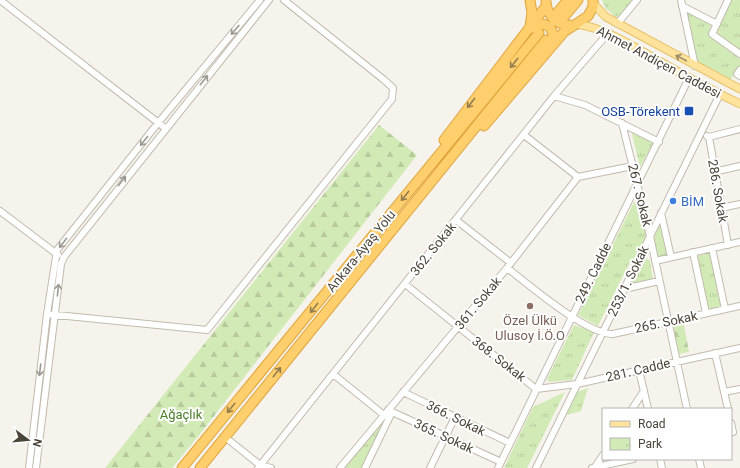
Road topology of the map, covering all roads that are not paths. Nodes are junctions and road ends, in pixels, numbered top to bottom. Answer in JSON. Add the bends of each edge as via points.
{"nodes":[{"id":1,"x":260,"y":0,"type":"edge"},
{"id":2,"x":269,"y":0,"type":"edge"},
{"id":3,"x":284,"y":0,"type":"edge"},
{"id":4,"x":530,"y":0,"type":"edge"},
{"id":5,"x":568,"y":0,"type":"edge"},
{"id":6,"x":578,"y":0,"type":"edge"},
{"id":7,"x":637,"y":0,"type":"edge"},
{"id":8,"x":728,"y":0,"type":"edge"},
{"id":9,"x":1,"y":1,"type":"edge"},
{"id":10,"x":593,"y":1,"type":"edge"},
{"id":11,"x":545,"y":2,"type":"edge"},
{"id":12,"x":682,"y":3,"type":"edge"},
{"id":13,"x":576,"y":24,"type":"junction"},
{"id":14,"x":617,"y":24,"type":"junction"},
{"id":15,"x":717,"y":24,"type":"junction"},
{"id":16,"x":529,"y":28,"type":"junction"},
{"id":17,"x":609,"y":32,"type":"junction"},
{"id":18,"x":539,"y":33,"type":"dead end"},
{"id":19,"x":549,"y":42,"type":"junction"},
{"id":20,"x":740,"y":54,"type":"edge"},
{"id":21,"x":695,"y":66,"type":"junction"},
{"id":22,"x":689,"y":78,"type":"junction"},
{"id":23,"x":740,"y":89,"type":"edge"},
{"id":24,"x":720,"y":94,"type":"junction"},
{"id":25,"x":554,"y":96,"type":"junction"},
{"id":26,"x":740,"y":104,"type":"edge"},
{"id":27,"x":158,"y":123,"type":"junction"},
{"id":28,"x":622,"y":123,"type":"junction"},
{"id":29,"x":165,"y":128,"type":"junction"},
{"id":30,"x":740,"y":129,"type":"edge"},
{"id":31,"x":701,"y":133,"type":"junction"},
{"id":32,"x":524,"y":134,"type":"junction"},
{"id":33,"x":709,"y":137,"type":"junction"},
{"id":34,"x":660,"y":142,"type":"junction"},
{"id":35,"x":633,"y":166,"type":"junction"},
{"id":36,"x":740,"y":166,"type":"edge"},
{"id":37,"x":714,"y":172,"type":"junction"},
{"id":38,"x":578,"y":177,"type":"junction"},
{"id":39,"x":420,"y":179,"type":"junction"},
{"id":40,"x":638,"y":184,"type":"junction"},
{"id":41,"x":740,"y":204,"type":"edge"},
{"id":42,"x":721,"y":208,"type":"junction"},
{"id":43,"x":0,"y":211,"type":"edge"},
{"id":44,"x":661,"y":213,"type":"junction"},
{"id":45,"x":456,"y":220,"type":"junction"},
{"id":46,"x":650,"y":236,"type":"junction"},
{"id":47,"x":740,"y":242,"type":"edge"},
{"id":48,"x":728,"y":245,"type":"junction"},
{"id":49,"x":712,"y":248,"type":"junction"},
{"id":50,"x":693,"y":252,"type":"junction"},
{"id":51,"x":55,"y":254,"type":"junction"},
{"id":52,"x":64,"y":256,"type":"junction"},
{"id":53,"x":671,"y":257,"type":"junction"},
{"id":54,"x":655,"y":261,"type":"junction"},
{"id":55,"x":509,"y":266,"type":"junction"},
{"id":56,"x":659,"y":280,"type":"junction"},
{"id":57,"x":405,"y":284,"type":"junction"},
{"id":58,"x":624,"y":289,"type":"junction"},
{"id":59,"x":740,"y":306,"type":"edge"},
{"id":60,"x":725,"y":309,"type":"junction"},
{"id":61,"x":706,"y":313,"type":"junction"},
{"id":62,"x":47,"y":314,"type":"junction"},
{"id":63,"x":56,"y":315,"type":"junction"},
{"id":64,"x":571,"y":317,"type":"junction"},
{"id":65,"x":668,"y":321,"type":"junction"},
{"id":66,"x":458,"y":327,"type":"junction"},
{"id":67,"x":603,"y":332,"type":"junction"},
{"id":68,"x":740,"y":348,"type":"edge"},
{"id":69,"x":715,"y":353,"type":"junction"},
{"id":70,"x":676,"y":362,"type":"junction"},
{"id":71,"x":639,"y":370,"type":"junction"},
{"id":72,"x":333,"y":374,"type":"junction"},
{"id":73,"x":577,"y":384,"type":"junction"},
{"id":74,"x":536,"y":389,"type":"junction"},
{"id":75,"x":740,"y":389,"type":"edge"},
{"id":76,"x":644,"y":390,"type":"junction"},
{"id":77,"x":403,"y":392,"type":"junction"},
{"id":78,"x":724,"y":392,"type":"junction"},
{"id":79,"x":633,"y":408,"type":"edge"},
{"id":80,"x":648,"y":408,"type":"edge"},
{"id":81,"x":687,"y":408,"type":"edge"},
{"id":82,"x":728,"y":408,"type":"edge"},
{"id":83,"x":388,"y":412,"type":"junction"},
{"id":84,"x":455,"y":417,"type":"junction"},
{"id":85,"x":740,"y":431,"type":"edge"},
{"id":86,"x":732,"y":433,"type":"edge"},
{"id":87,"x":446,"y":437,"type":"junction"},
{"id":88,"x":225,"y":438,"type":"junction"},
{"id":89,"x":510,"y":443,"type":"junction"},
{"id":90,"x":602,"y":456,"type":"edge"},
{"id":91,"x":629,"y":460,"type":"edge"},
{"id":92,"x":501,"y":462,"type":"junction"},
{"id":93,"x":260,"y":467,"type":"edge"},
{"id":94,"x":29,"y":468,"type":"edge"},
{"id":95,"x":36,"y":468,"type":"edge"},
{"id":96,"x":182,"y":468,"type":"edge"},
{"id":97,"x":200,"y":468,"type":"edge"},
{"id":98,"x":270,"y":468,"type":"edge"},
{"id":99,"x":340,"y":468,"type":"edge"},
{"id":100,"x":365,"y":468,"type":"edge"},
{"id":101,"x":430,"y":468,"type":"edge"},
{"id":102,"x":498,"y":468,"type":"edge"},
{"id":103,"x":536,"y":468,"type":"edge"},
{"id":104,"x":594,"y":468,"type":"edge"}],
"edges":[{"from":1,"to":27,"type":"street","one_way":true},
{"from":29,"to":2,"type":"street","one_way":true},
{"from":3,"to":63,"type":"street","via":[[384,79],[393,88],[392,99],[207,330]]},
{"from":4,"to":16,"type":"highway","via":[[532,12]]},
{"from":5,"to":6,"type":"highway","via":[[560,15]]},
{"from":7,"to":14,"type":"street"},
{"from":8,"to":15,"type":"street"},
{"from":9,"to":27,"type":"street"},
{"from":10,"to":13,"type":"highway","name":"Ankara-Ayaş Yolu","via":[[588,16]]},
{"from":10,"to":14,"type":"main road","name":"Ahmet Andiçen Caddesi","via":[[602,14]]},
{"from":11,"to":13,"type":"highway","via":[[550,14],[557,21],[565,25]]},
{"from":11,"to":16,"type":"highway"},
{"from":12,"to":15,"type":"street"},
{"from":12,"to":21,"type":"street"},
{"from":13,"to":17,"type":"main road","name":"Ahmet Andiçen Caddesi"},
{"from":13,"to":19,"type":"highway","name":"Ankara-Ayaş Yolu"},
{"from":21,"to":14,"type":"main road","name":"Ahmet Andiçen Caddesi","one_way":true},
{"from":15,"to":20,"type":"street","via":[[712,34]]},
{"from":16,"to":19,"type":"highway","via":[[543,24],[550,27],[554,34]]},
{"from":16,"to":39,"type":"highway","one_way":true,"via":[[429,159]]},
{"from":17,"to":22,"type":"main road","name":"Ahmet Andiçen Caddesi"},
{"from":17,"to":25,"type":"street","name":"362. Sokak"},
{"from":18,"to":39,"type":"highway","name":"Ankara-Ayaş Yolu","one_way":true},
{"from":88,"to":19,"type":"highway","name":"Ankara-Ayaş Yolu","one_way":true,"via":[[426,188]]},
{"from":21,"to":23,"type":"main road","name":"Ahmet Andiçen Caddesi"},
{"from":22,"to":24,"type":"main road","name":"Ahmet Andiçen Caddesi"},
{"from":22,"to":34,"type":"street","name":"249. Cadde"},
{"from":24,"to":26,"type":"main road","name":"Ahmet Andiçen Caddesi"},
{"from":24,"to":31,"type":"street","name":"253/1. Sokak"},
{"from":25,"to":28,"type":"street","via":[[585,105]]},
{"from":25,"to":32,"type":"street","name":"362. Sokak"},
{"from":27,"to":29,"type":"street"},
{"from":27,"to":51,"type":"street","one_way":true},
{"from":28,"to":34,"type":"street"},
{"from":28,"to":35,"type":"street","name":"267. Sokak"},
{"from":52,"to":29,"type":"street","one_way":true},
{"from":30,"to":33,"type":"street"},
{"from":31,"to":33,"type":"street"},
{"from":31,"to":44,"type":"street","name":"253/1. Sokak"},
{"from":32,"to":38,"type":"street"},
{"from":32,"to":45,"type":"street","name":"362. Sokak"},
{"from":33,"to":37,"type":"street","name":"286. Sokak"},
{"from":34,"to":40,"type":"street","name":"249. Cadde"},
{"from":35,"to":38,"type":"street"},
{"from":35,"to":40,"type":"street","name":"267. Sokak"},
{"from":36,"to":37,"type":"street"},
{"from":37,"to":42,"type":"street","name":"286. Sokak"},
{"from":38,"to":55,"type":"street","name":"361. Sokak"},
{"from":39,"to":96,"type":"highway","name":"Ankara-Ayaş Yolu","one_way":true},
{"from":40,"to":46,"type":"street","name":"267. Sokak"},
{"from":40,"to":64,"type":"street","name":"249. Cadde"},
{"from":41,"to":42,"type":"street"},
{"from":42,"to":48,"type":"street","name":"286. Sokak"},
{"from":43,"to":51,"type":"street"},
{"from":44,"to":46,"type":"street","name":"253/1. Sokak"},
{"from":44,"to":53,"type":"street"},
{"from":45,"to":55,"type":"street","name":"265. Sokak"},
{"from":45,"to":57,"type":"street","name":"362. Sokak"},
{"from":46,"to":54,"type":"street","name":"267. Sokak"},
{"from":46,"to":58,"type":"street","name":"253/1. Sokak"},
{"from":47,"to":48,"type":"street"},
{"from":48,"to":49,"type":"street"},
{"from":49,"to":50,"type":"street"},
{"from":49,"to":60,"type":"street"},
{"from":50,"to":53,"type":"street"},
{"from":50,"to":61,"type":"street"},
{"from":51,"to":52,"type":"street"},
{"from":51,"to":62,"type":"street"},
{"from":63,"to":52,"type":"street","one_way":true},
{"from":53,"to":54,"type":"street"},
{"from":54,"to":56,"type":"street","name":"267. Sokak"},
{"from":55,"to":64,"type":"street","name":"265. Sokak"},
{"from":55,"to":66,"type":"street","name":"361. Sokak"},
{"from":56,"to":58,"type":"street"},
{"from":56,"to":65,"type":"street","name":"267. Sokak"},
{"from":57,"to":66,"type":"street","name":"368. Sokak"},
{"from":57,"to":72,"type":"street","name":"362. Sokak"},
{"from":58,"to":67,"type":"street","name":"253/1. Sokak"},
{"from":59,"to":60,"type":"street","name":"265. Sokak"},
{"from":60,"to":61,"type":"street","name":"265. Sokak"},
{"from":61,"to":65,"type":"street","name":"265. Sokak"},
{"from":62,"to":63,"type":"street"},
{"from":62,"to":94,"type":"street","one_way":true},
{"from":63,"to":95,"type":"street"},
{"from":64,"to":67,"type":"street","name":"265. Sokak"},
{"from":64,"to":74,"type":"street","name":"249. Cadde"},
{"from":65,"to":67,"type":"street","name":"265. Sokak","via":[[613,334]]},
{"from":65,"to":70,"type":"street","name":"267. Sokak"},
{"from":66,"to":74,"type":"street","name":"368. Sokak"},
{"from":66,"to":77,"type":"street","name":"361. Sokak"},
{"from":67,"to":73,"type":"street","name":"253/1. Sokak"},
{"from":68,"to":69,"type":"street","name":"281. Cadde"},
{"from":69,"to":70,"type":"street","name":"281. Cadde"},
{"from":69,"to":78,"type":"street"},
{"from":70,"to":71,"type":"street","name":"281. Cadde"},
{"from":70,"to":81,"type":"street","name":"267. Sokak"},
{"from":71,"to":73,"type":"street","name":"281. Cadde"},
{"from":71,"to":76,"type":"street"},
{"from":72,"to":83,"type":"street","name":"365. Sokak"},
{"from":72,"to":93,"type":"street","name":"362. Sokak"},
{"from":73,"to":74,"type":"street","name":"281. Cadde"},
{"from":73,"to":103,"type":"street","name":"253/1. Sokak"},
{"from":74,"to":89,"type":"street","name":"249. Cadde"},
{"from":75,"to":78,"type":"street"},
{"from":76,"to":79,"type":"street"},
{"from":76,"to":80,"type":"street"},
{"from":77,"to":83,"type":"street","name":"361. Sokak"},
{"from":77,"to":84,"type":"street","name":"366. Sokak"},
{"from":78,"to":82,"type":"street"},
{"from":83,"to":87,"type":"street","name":"365. Sokak"},
{"from":83,"to":99,"type":"street","name":"361. Sokak"},
{"from":83,"to":100,"type":"street"},
{"from":84,"to":87,"type":"street"},
{"from":84,"to":89,"type":"street","name":"366. Sokak"},
{"from":85,"to":86,"type":"street"},
{"from":87,"to":92,"type":"street","name":"365. Sokak"},
{"from":87,"to":101,"type":"street"},
{"from":88,"to":93,"type":"street"},
{"from":88,"to":97,"type":"highway","name":"Ankara-Ayaş Yolu"},
{"from":89,"to":92,"type":"street","name":"249. Cadde"},
{"from":90,"to":104,"type":"street"},
{"from":91,"to":104,"type":"street"},
{"from":92,"to":102,"type":"street","name":"249. Cadde"},
{"from":93,"to":98,"type":"street"}]}
